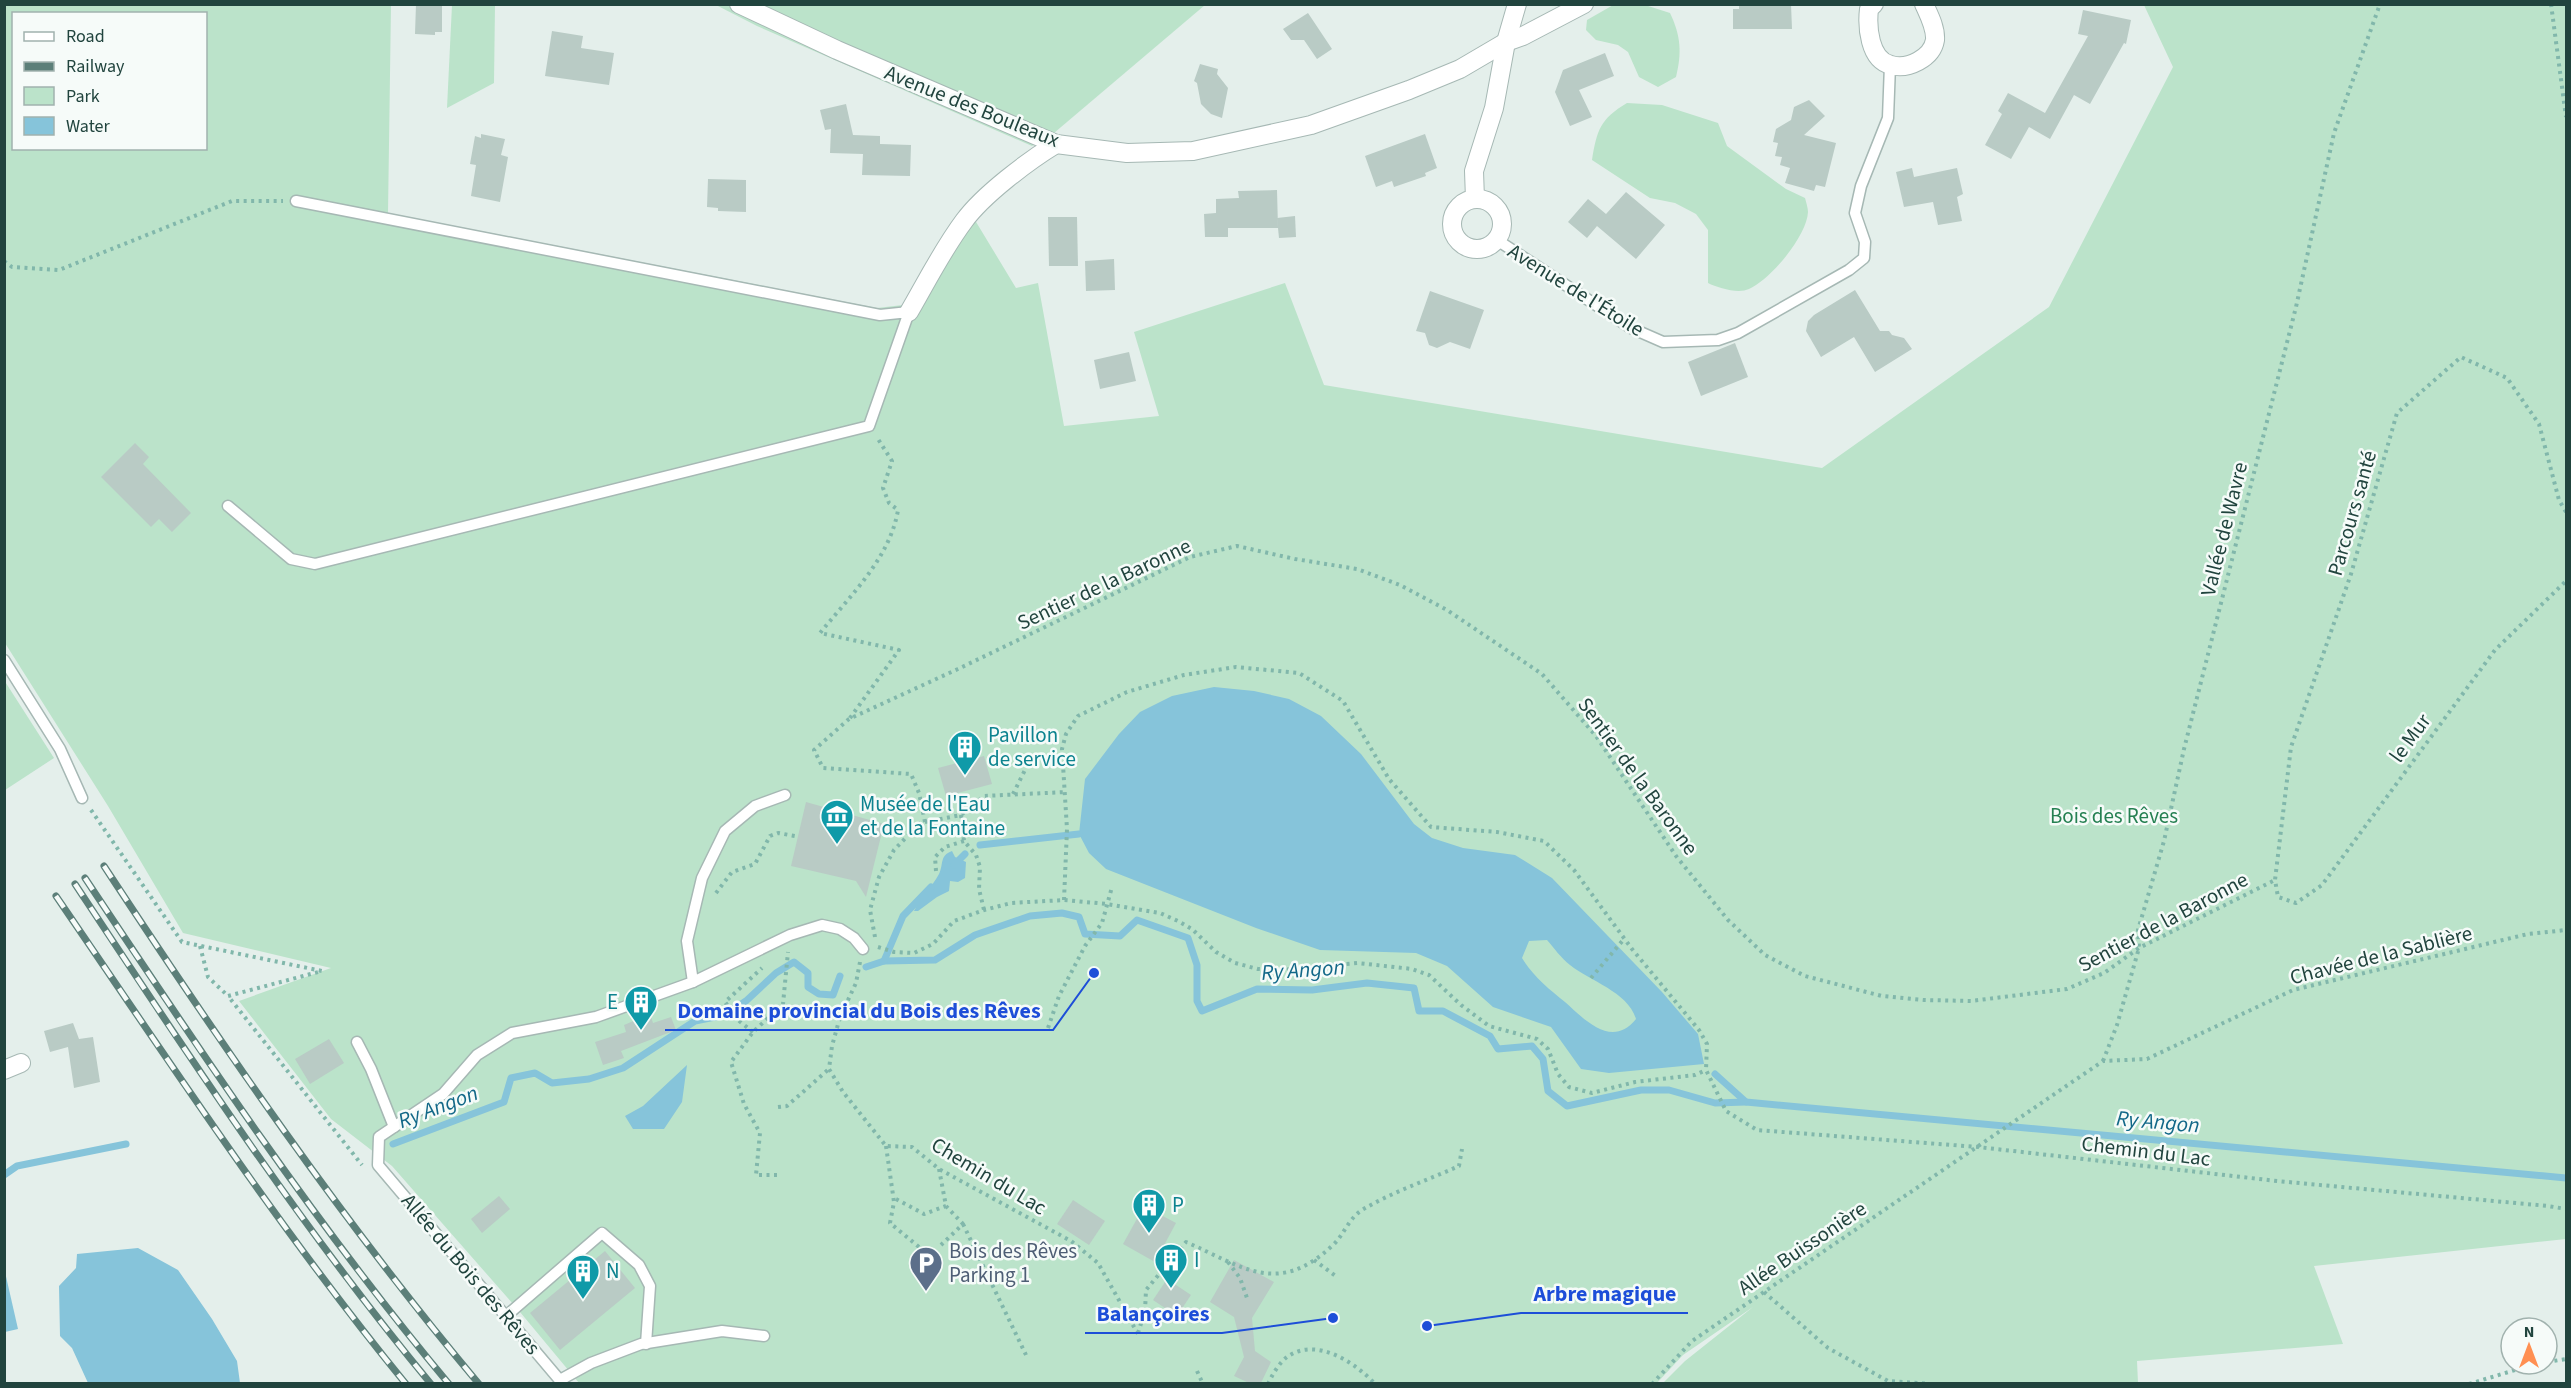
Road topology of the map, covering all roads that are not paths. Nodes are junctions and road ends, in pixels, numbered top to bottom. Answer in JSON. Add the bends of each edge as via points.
{"nodes":[{"id":1,"x":739,"y":4,"type":"edge"},
{"id":2,"x":1517,"y":4,"type":"edge"},
{"id":3,"x":1584,"y":4,"type":"edge"},
{"id":4,"x":1874,"y":4,"type":"edge"},
{"id":5,"x":1924,"y":4,"type":"edge"},
{"id":6,"x":1506,"y":42,"type":"junction"},
{"id":7,"x":1890,"y":65,"type":"junction"},
{"id":8,"x":1056,"y":144,"type":"junction"},
{"id":9,"x":1475,"y":199,"type":"junction"},
{"id":10,"x":296,"y":201,"type":"road end"},
{"id":11,"x":1497,"y":240,"type":"junction"},
{"id":12,"x":909,"y":312,"type":"junction"},
{"id":13,"x":228,"y":506,"type":"dead end"},
{"id":14,"x":4,"y":660,"type":"edge"},
{"id":15,"x":785,"y":795,"type":"dead end"},
{"id":16,"x":82,"y":798,"type":"road end"},
{"id":17,"x":863,"y":949,"type":"road end"},
{"id":18,"x":693,"y":982,"type":"junction"},
{"id":19,"x":357,"y":1042,"type":"dead end"},
{"id":20,"x":394,"y":1127,"type":"junction"},
{"id":21,"x":506,"y":1316,"type":"junction"},
{"id":22,"x":764,"y":1336,"type":"dead end"},
{"id":23,"x":646,"y":1344,"type":"junction"},
{"id":24,"x":562,"y":1382,"type":"edge"}],
"edges":[{"from":1,"to":8,"type":"street","name":"Avenue des Bouleaux"},
{"from":2,"to":6,"type":"street"},
{"from":3,"to":6,"type":"street","name":"Avenue des Bouleaux"},
{"from":4,"to":7,"type":"street","via":[[1869,9],[1867,24],[1871,42],[1879,57]]},
{"from":5,"to":7,"type":"street","via":[[1935,40],[1927,56],[1910,64]]},
{"from":6,"to":8,"type":"street","name":"Avenue des Bouleaux","via":[[1460,69],[1409,90],[1311,125],[1257,138],[1193,151],[1138,153]]},
{"from":6,"to":9,"type":"street","via":[[1494,108],[1474,171]]},
{"from":7,"to":11,"type":"lane","name":"Avenue de l'Étoile","via":[[1888,118],[1861,186],[1855,213],[1865,242],[1864,258],[1738,333],[1718,340],[1663,342],[1631,328]]},
{"from":8,"to":12,"type":"street","via":[[1033,158],[965,219]]},
{"from":9,"to":11,"type":"street","via":[[1489,202],[1499,212],[1502,226]]},
{"from":9,"to":11,"type":"street","via":[[1459,206],[1451,221],[1454,237],[1467,248],[1484,249]]},
{"from":10,"to":12,"type":"lane","via":[[880,315]]},
{"from":12,"to":13,"type":"lane","via":[[869,426],[315,564],[291,559]]},
{"from":14,"to":16,"type":"lane","via":[[60,749]]},
{"from":15,"to":18,"type":"lane","via":[[755,806],[725,831],[702,878],[687,940]]},
{"from":17,"to":18,"type":"lane","via":[[840,929],[822,925],[790,935]]},
{"from":18,"to":20,"type":"lane","via":[[596,1017],[512,1033],[477,1055],[443,1094]]},
{"from":19,"to":20,"type":"lane"},
{"from":20,"to":21,"type":"lane","name":"Allée du Bois des Rêves","via":[[379,1137],[378,1165]]},
{"from":21,"to":23,"type":"lane","via":[[603,1233],[639,1265],[650,1286]]},
{"from":21,"to":24,"type":"lane","name":"Allée du Bois des Rêves"},
{"from":22,"to":23,"type":"lane","via":[[722,1331]]},
{"from":23,"to":24,"type":"lane","via":[[591,1363]]}]}
